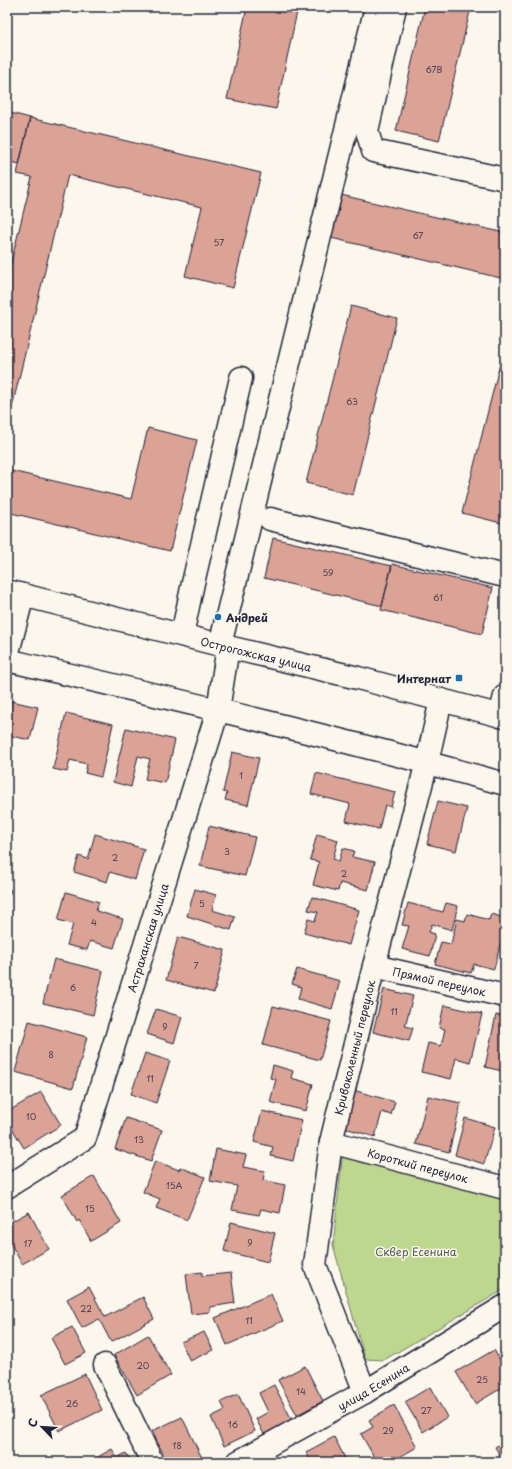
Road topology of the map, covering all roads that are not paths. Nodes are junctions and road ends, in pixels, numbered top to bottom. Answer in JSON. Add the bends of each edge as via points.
{"nodes":[{"id":1,"x":376,"y":7,"type":"edge"},
{"id":2,"x":395,"y":7,"type":"edge"},
{"id":3,"x":505,"y":179,"type":"edge"},
{"id":4,"x":241,"y":378,"type":"dead end"},
{"id":5,"x":270,"y":519,"type":"dead end"},
{"id":6,"x":505,"y":576,"type":"edge"},
{"id":7,"x":15,"y":593,"type":"edge"},
{"id":8,"x":182,"y":636,"type":"junction"},
{"id":9,"x":224,"y":646,"type":"junction"},
{"id":10,"x":7,"y":656,"type":"edge"},
{"id":11,"x":7,"y":660,"type":"edge"},
{"id":12,"x":441,"y":700,"type":"junction"},
{"id":13,"x":218,"y":710,"type":"junction"},
{"id":14,"x":503,"y":710,"type":"edge"},
{"id":15,"x":427,"y":762,"type":"junction"},
{"id":16,"x":505,"y":784,"type":"edge"},
{"id":17,"x":374,"y":966,"type":"junction"},
{"id":18,"x":505,"y":996,"type":"edge"},
{"id":19,"x":331,"y":1142,"type":"junction"},
{"id":20,"x":7,"y":1187,"type":"edge"},
{"id":21,"x":505,"y":1188,"type":"edge"},
{"id":22,"x":505,"y":1306,"type":"edge"},
{"id":23,"x":105,"y":1365,"type":"dead end"},
{"id":24,"x":365,"y":1392,"type":"junction"},
{"id":25,"x":152,"y":1462,"type":"edge"},
{"id":26,"x":238,"y":1462,"type":"edge"}],
"edges":[{"from":1,"to":9,"type":"street","name":"Астраханская улица"},
{"from":2,"to":3,"type":"street","via":[[367,130],[373,151]]},
{"from":4,"to":8,"type":"street"},
{"from":5,"to":6,"type":"street"},
{"from":7,"to":8,"type":"street","name":"Острогожская улица"},
{"from":7,"to":10,"type":"street"},
{"from":8,"to":9,"type":"street","name":"Острогожская улица"},
{"from":9,"to":12,"type":"street","name":"Острогожская улица"},
{"from":9,"to":13,"type":"street","name":"Астраханская улица"},
{"from":11,"to":13,"type":"street"},
{"from":12,"to":14,"type":"street","name":"Острогожская улица"},
{"from":12,"to":15,"type":"street","name":"Кривоколенный переулок"},
{"from":13,"to":15,"type":"street"},
{"from":13,"to":20,"type":"street","name":"Астраханская улица","via":[[85,1138]]},
{"from":15,"to":16,"type":"street"},
{"from":15,"to":17,"type":"street","name":"Кривоколенный переулок"},
{"from":17,"to":18,"type":"street","name":"Прямой переулок"},
{"from":17,"to":19,"type":"street","name":"Кривоколенный переулок"},
{"from":19,"to":21,"type":"street","name":"Короткий переулок"},
{"from":19,"to":24,"type":"street","name":"Кривоколенный переулок","via":[[315,1266]]},
{"from":22,"to":24,"type":"street","name":"улица Есенина"},
{"from":23,"to":25,"type":"street"},
{"from":24,"to":26,"type":"street","name":"улица Есенина"}]}
